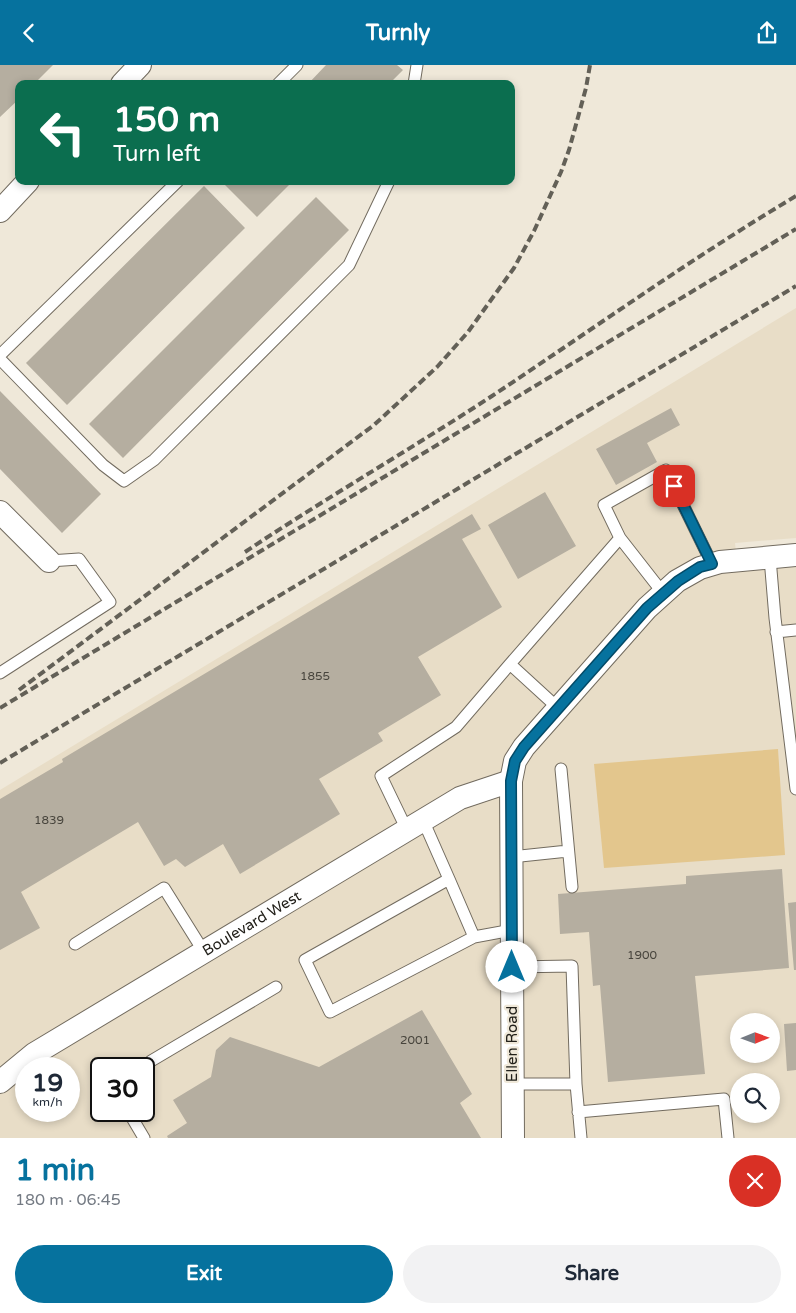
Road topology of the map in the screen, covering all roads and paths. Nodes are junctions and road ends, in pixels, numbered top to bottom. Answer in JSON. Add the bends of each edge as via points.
{"nodes":[{"id":1,"x":140,"y":65,"type":"edge"},
{"id":2,"x":297,"y":65,"type":"edge"},
{"id":3,"x":417,"y":65,"type":"edge"},
{"id":4,"x":126,"y":80,"type":"edge"},
{"id":5,"x":282,"y":80,"type":"edge"},
{"id":6,"x":415,"y":80,"type":"edge"},
{"id":7,"x":24,"y":185,"type":"edge"},
{"id":8,"x":174,"y":185,"type":"edge"},
{"id":9,"x":387,"y":185,"type":"edge"},
{"id":10,"x":0,"y":211,"type":"edge"},
{"id":11,"x":0,"y":357,"type":"edge"},
{"id":12,"x":0,"y":512,"type":"edge"},
{"id":13,"x":620,"y":538,"type":"junction"},
{"id":14,"x":796,"y":555,"type":"edge"},
{"id":15,"x":770,"y":558,"type":"junction"},
{"id":16,"x":49,"y":561,"type":"joint"},
{"id":17,"x":716,"y":563,"type":"junction"},
{"id":18,"x":663,"y":593,"type":"junction"},
{"id":19,"x":796,"y":630,"type":"edge"},
{"id":20,"x":776,"y":632,"type":"junction"},
{"id":21,"x":510,"y":664,"type":"junction"},
{"id":22,"x":0,"y":673,"type":"edge"},
{"id":23,"x":558,"y":708,"type":"junction"},
{"id":24,"x":561,"y":769,"type":"dead end"},
{"id":25,"x":511,"y":781,"type":"junction"},
{"id":26,"x":796,"y":789,"type":"edge"},
{"id":27,"x":415,"y":825,"type":"junction"},
{"id":28,"x":568,"y":851,"type":"junction"},
{"id":29,"x":511,"y":857,"type":"junction"},
{"id":30,"x":449,"y":879,"type":"junction"},
{"id":31,"x":572,"y":887,"type":"dead end"},
{"id":32,"x":512,"y":930,"type":"junction"},
{"id":33,"x":474,"y":937,"type":"junction"},
{"id":34,"x":75,"y":944,"type":"dead end"},
{"id":35,"x":204,"y":952,"type":"junction"},
{"id":36,"x":512,"y":967,"type":"junction"},
{"id":37,"x":276,"y":987,"type":"dead end"},
{"id":38,"x":155,"y":1059,"type":"edge"},
{"id":39,"x":0,"y":1083,"type":"edge"},
{"id":40,"x":513,"y":1084,"type":"junction"},
{"id":41,"x":576,"y":1084,"type":"junction"},
{"id":42,"x":578,"y":1112,"type":"junction"},
{"id":43,"x":135,"y":1122,"type":"edge"},
{"id":44,"x":144,"y":1138,"type":"edge"},
{"id":45,"x":513,"y":1138,"type":"edge"},
{"id":46,"x":581,"y":1138,"type":"edge"},
{"id":47,"x":728,"y":1138,"type":"edge"}],
"edges":[{"from":1,"to":4,"type":"street"},
{"from":2,"to":5,"type":"lane"},
{"from":3,"to":6,"type":"lane"},
{"from":7,"to":10,"type":"street"},
{"from":8,"to":11,"type":"lane"},
{"from":9,"to":11,"type":"lane","via":[[349,265],[154,460],[124,481],[103,465]]},
{"from":12,"to":16,"type":"street"},
{"from":13,"to":17,"type":"lane","via":[[604,505],[666,470]]},
{"from":13,"to":18,"type":"lane"},
{"from":13,"to":21,"type":"lane"},
{"from":14,"to":15,"type":"street","name":"Ellen Road"},
{"from":15,"to":17,"type":"street","name":"Ellen Road"},
{"from":15,"to":20,"type":"lane"},
{"from":16,"to":22,"type":"lane","via":[[79,559],[110,602]]},
{"from":17,"to":18,"type":"street","name":"Ellen Road","via":[[700,567]]},
{"from":18,"to":23,"type":"street","name":"Ellen Road"},
{"from":19,"to":20,"type":"lane"},
{"from":20,"to":26,"type":"lane"},
{"from":21,"to":23,"type":"lane"},
{"from":21,"to":27,"type":"lane","via":[[456,727],[381,776]]},
{"from":23,"to":25,"type":"street","name":"Ellen Road","via":[[524,747],[515,761]]},
{"from":24,"to":28,"type":"lane"},
{"from":25,"to":27,"type":"street","name":"Boulevard West","via":[[460,798]]},
{"from":25,"to":29,"type":"street","name":"Ellen Road"},
{"from":27,"to":30,"type":"lane"},
{"from":27,"to":35,"type":"street","name":"Boulevard West"},
{"from":28,"to":29,"type":"lane"},
{"from":28,"to":31,"type":"lane"},
{"from":29,"to":32,"type":"street","name":"Ellen Road"},
{"from":30,"to":33,"type":"lane"},
{"from":30,"to":33,"type":"lane","via":[[305,960],[330,1012]]},
{"from":32,"to":33,"type":"lane"},
{"from":32,"to":36,"type":"street","name":"Ellen Road"},
{"from":34,"to":35,"type":"lane","via":[[164,888]]},
{"from":35,"to":39,"type":"street","name":"Boulevard West","via":[[34,1054]]},
{"from":36,"to":40,"type":"street","name":"Ellen Road"},
{"from":36,"to":41,"type":"lane","via":[[572,965]]},
{"from":37,"to":38,"type":"lane"},
{"from":40,"to":41,"type":"lane"},
{"from":40,"to":45,"type":"street","name":"Ellen Road"},
{"from":41,"to":42,"type":"lane"},
{"from":42,"to":46,"type":"lane"},
{"from":42,"to":47,"type":"lane","via":[[724,1099]]},
{"from":43,"to":44,"type":"lane"}]}
